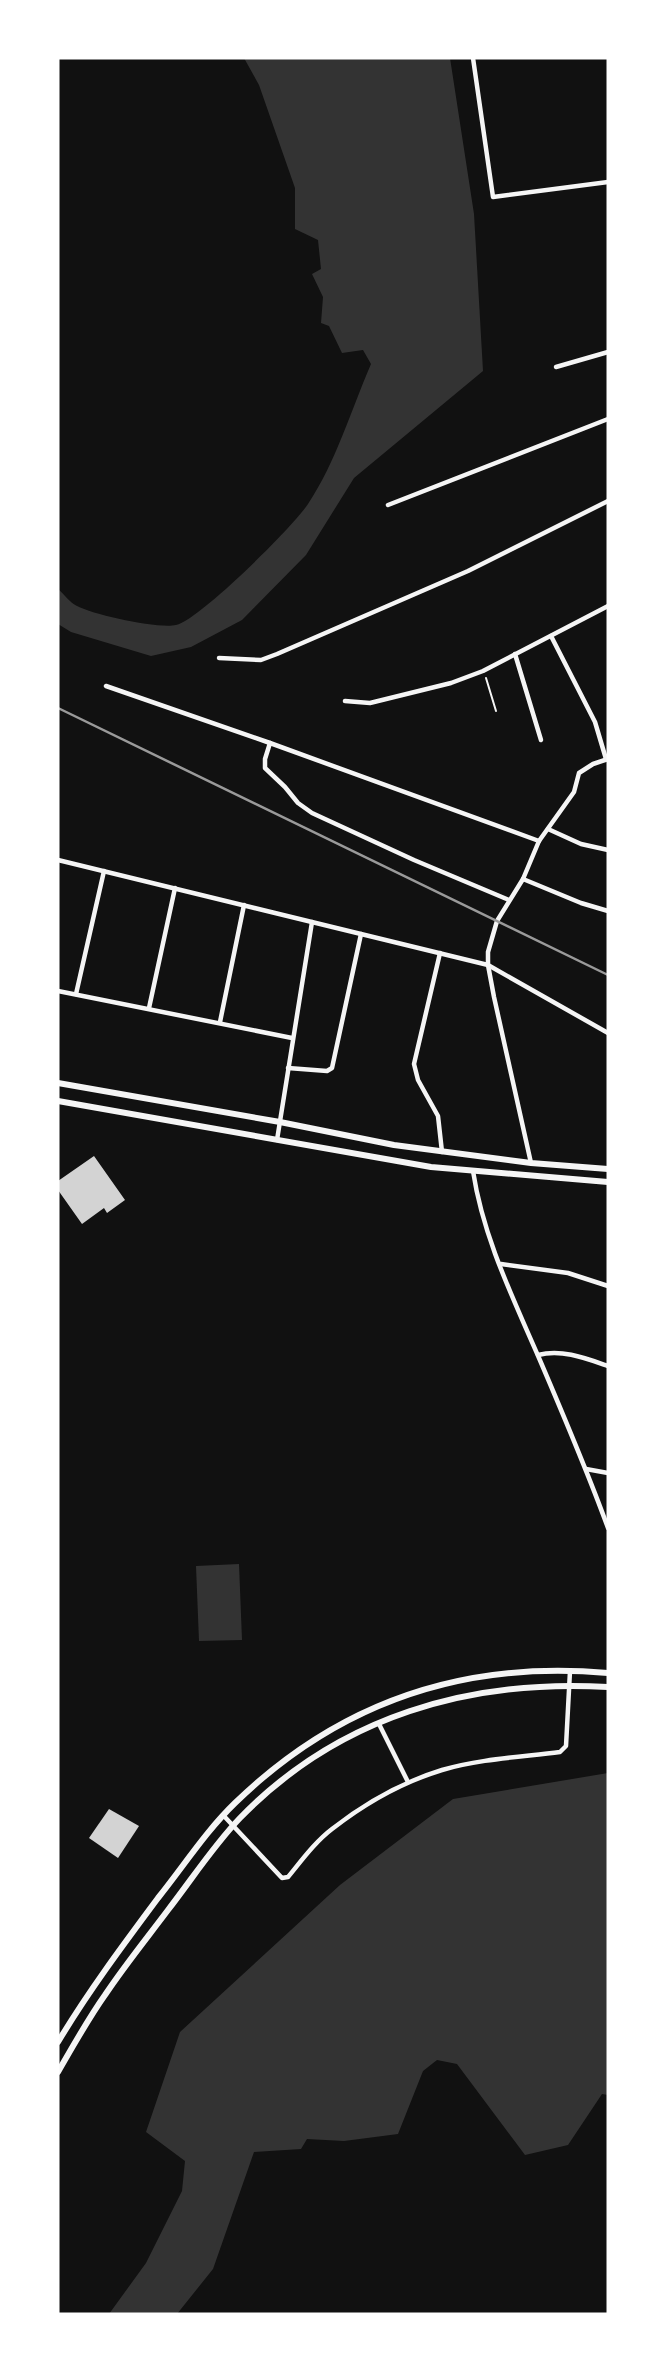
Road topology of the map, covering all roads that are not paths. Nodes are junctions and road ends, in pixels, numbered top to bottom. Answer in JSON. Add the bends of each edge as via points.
{"nodes":[{"id":1,"x":473,"y":58,"type":"edge"},
{"id":2,"x":608,"y":182,"type":"edge"},
{"id":3,"x":608,"y":352,"type":"edge"},
{"id":4,"x":556,"y":368,"type":"dead end"},
{"id":5,"x":608,"y":419,"type":"edge"},
{"id":6,"x":608,"y":501,"type":"edge"},
{"id":7,"x":388,"y":505,"type":"dead end"},
{"id":8,"x":608,"y":606,"type":"edge"},
{"id":9,"x":551,"y":636,"type":"junction"},
{"id":10,"x":515,"y":654,"type":"junction"},
{"id":11,"x":219,"y":658,"type":"dead end"},
{"id":12,"x":106,"y":686,"type":"dead end"},
{"id":13,"x":345,"y":701,"type":"dead end"},
{"id":14,"x":541,"y":740,"type":"dead end"},
{"id":15,"x":270,"y":743,"type":"junction"},
{"id":16,"x":607,"y":759,"type":"edge"},
{"id":17,"x":548,"y":828,"type":"junction"},
{"id":18,"x":539,"y":841,"type":"junction"},
{"id":19,"x":608,"y":850,"type":"edge"},
{"id":20,"x":58,"y":860,"type":"edge"},
{"id":21,"x":104,"y":871,"type":"junction"},
{"id":22,"x":523,"y":878,"type":"junction"},
{"id":23,"x":175,"y":888,"type":"junction"},
{"id":24,"x":509,"y":900,"type":"junction"},
{"id":25,"x":244,"y":905,"type":"junction"},
{"id":26,"x":608,"y":911,"type":"edge"},
{"id":27,"x":312,"y":922,"type":"junction"},
{"id":28,"x":361,"y":934,"type":"junction"},
{"id":29,"x":440,"y":953,"type":"junction"},
{"id":30,"x":488,"y":965,"type":"junction"},
{"id":31,"x":58,"y":991,"type":"edge"},
{"id":32,"x":76,"y":994,"type":"junction"},
{"id":33,"x":149,"y":1008,"type":"junction"},
{"id":34,"x":220,"y":1022,"type":"junction"},
{"id":35,"x":608,"y":1033,"type":"edge"},
{"id":36,"x":292,"y":1038,"type":"junction"},
{"id":37,"x":288,"y":1068,"type":"junction"},
{"id":38,"x":58,"y":1083,"type":"edge"},
{"id":39,"x":58,"y":1101,"type":"edge"},
{"id":40,"x":280,"y":1122,"type":"junction"},
{"id":41,"x":277,"y":1140,"type":"junction"},
{"id":42,"x":442,"y":1152,"type":"junction"},
{"id":43,"x":531,"y":1163,"type":"junction"},
{"id":44,"x":608,"y":1169,"type":"edge"},
{"id":45,"x":473,"y":1171,"type":"junction"},
{"id":46,"x":608,"y":1182,"type":"edge"},
{"id":47,"x":500,"y":1264,"type":"junction"},
{"id":48,"x":608,"y":1286,"type":"edge"},
{"id":49,"x":538,"y":1355,"type":"junction"},
{"id":50,"x":608,"y":1366,"type":"edge"},
{"id":51,"x":586,"y":1469,"type":"junction"},
{"id":52,"x":608,"y":1473,"type":"edge"},
{"id":53,"x":608,"y":1528,"type":"edge"},
{"id":54,"x":570,"y":1669,"type":"junction"},
{"id":55,"x":608,"y":1673,"type":"edge"},
{"id":56,"x":568,"y":1685,"type":"junction"},
{"id":57,"x":608,"y":1687,"type":"edge"},
{"id":58,"x":378,"y":1722,"type":"junction"},
{"id":59,"x":408,"y":1782,"type":"junction"},
{"id":60,"x":223,"y":1815,"type":"junction"},
{"id":61,"x":233,"y":1826,"type":"junction"},
{"id":62,"x":58,"y":2044,"type":"edge"},
{"id":63,"x":68,"y":2054,"type":"junction"},
{"id":64,"x":58,"y":2072,"type":"edge"}],
"edges":[{"from":1,"to":2,"type":"street","via":[[492,196]]},
{"from":3,"to":4,"type":"street"},
{"from":5,"to":7,"type":"street"},
{"from":6,"to":11,"type":"street","via":[[468,571],[277,654],[261,660]]},
{"from":8,"to":9,"type":"street"},
{"from":9,"to":10,"type":"street"},
{"from":9,"to":16,"type":"street","via":[[595,722]]},
{"from":10,"to":13,"type":"street","via":[[451,683],[370,703]]},
{"from":10,"to":14,"type":"street"},
{"from":12,"to":15,"type":"street"},
{"from":15,"to":18,"type":"street"},
{"from":15,"to":24,"type":"street","via":[[265,768],[312,813]]},
{"from":16,"to":17,"type":"street","via":[[579,773],[574,792]]},
{"from":17,"to":18,"type":"street"},
{"from":17,"to":19,"type":"street","via":[[581,844]]},
{"from":18,"to":22,"type":"street"},
{"from":20,"to":21,"type":"street"},
{"from":21,"to":23,"type":"street"},
{"from":21,"to":32,"type":"street"},
{"from":22,"to":24,"type":"street"},
{"from":22,"to":26,"type":"street"},
{"from":23,"to":25,"type":"street"},
{"from":23,"to":33,"type":"street"},
{"from":24,"to":30,"type":"street","via":[[491,939]]},
{"from":25,"to":27,"type":"street"},
{"from":25,"to":34,"type":"street"},
{"from":27,"to":28,"type":"street"},
{"from":27,"to":36,"type":"street"},
{"from":28,"to":29,"type":"street"},
{"from":28,"to":37,"type":"street","via":[[332,1068]]},
{"from":29,"to":30,"type":"street"},
{"from":29,"to":42,"type":"street","via":[[414,1064],[438,1116]]},
{"from":30,"to":35,"type":"street"},
{"from":30,"to":43,"type":"street"},
{"from":31,"to":32,"type":"street"},
{"from":32,"to":33,"type":"street"},
{"from":33,"to":34,"type":"street"},
{"from":34,"to":36,"type":"street"},
{"from":36,"to":37,"type":"street"},
{"from":37,"to":40,"type":"street"},
{"from":38,"to":40,"type":"main road"},
{"from":39,"to":41,"type":"main road"},
{"from":40,"to":41,"type":"street"},
{"from":40,"to":42,"type":"main road"},
{"from":41,"to":45,"type":"main road"},
{"from":42,"to":43,"type":"main road"},
{"from":43,"to":44,"type":"main road"},
{"from":45,"to":46,"type":"main road"},
{"from":45,"to":47,"type":"street","via":[[479,1207]]},
{"from":47,"to":48,"type":"street","via":[[568,1273]]},
{"from":47,"to":49,"type":"street"},
{"from":49,"to":50,"type":"street","via":[[562,1353]]},
{"from":49,"to":51,"type":"street"},
{"from":51,"to":52,"type":"street"},
{"from":51,"to":53,"type":"street"},
{"from":54,"to":55,"type":"main road"},
{"from":54,"to":56,"type":"street"},
{"from":54,"to":60,"type":"main road","via":[[486,1675],[437,1685],[369,1709],[286,1758]]},
{"from":56,"to":57,"type":"main road"},
{"from":56,"to":58,"type":"main road","via":[[457,1697]]},
{"from":56,"to":59,"type":"street","via":[[566,1745],[560,1752],[474,1763]]},
{"from":58,"to":59,"type":"street"},
{"from":58,"to":61,"type":"main road","via":[[310,1760]]},
{"from":59,"to":61,"type":"street","via":[[332,1829],[285,1878]]},
{"from":60,"to":61,"type":"street"},
{"from":60,"to":62,"type":"main road","via":[[97,1979]]},
{"from":61,"to":63,"type":"main road","via":[[104,1996]]},
{"from":62,"to":63,"type":"main road"},
{"from":63,"to":64,"type":"main road"}]}
